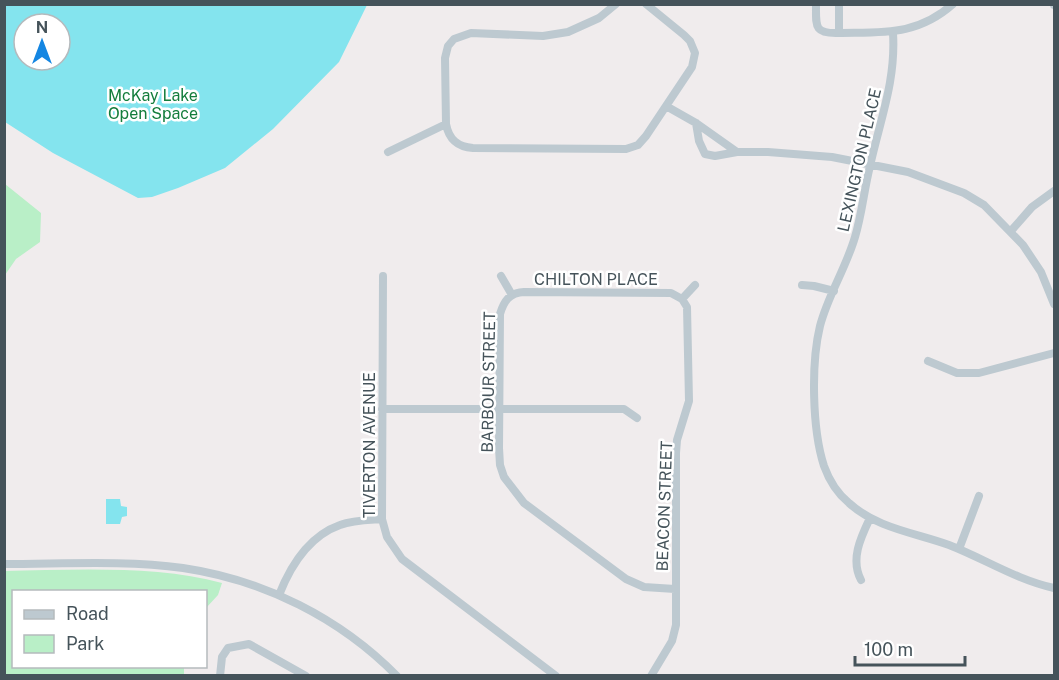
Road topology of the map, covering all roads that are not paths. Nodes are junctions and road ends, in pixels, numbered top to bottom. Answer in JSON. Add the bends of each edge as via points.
{"nodes":[{"id":1,"x":616,"y":4,"type":"edge"},
{"id":2,"x":646,"y":4,"type":"edge"},
{"id":3,"x":816,"y":4,"type":"edge"},
{"id":4,"x":839,"y":4,"type":"edge"},
{"id":5,"x":953,"y":4,"type":"edge"},
{"id":6,"x":839,"y":33,"type":"junction"},
{"id":7,"x":893,"y":33,"type":"junction"},
{"id":8,"x":666,"y":106,"type":"junction"},
{"id":9,"x":696,"y":123,"type":"junction"},
{"id":10,"x":446,"y":124,"type":"junction"},
{"id":11,"x":388,"y":152,"type":"dead end"},
{"id":12,"x":737,"y":152,"type":"junction"},
{"id":13,"x":870,"y":165,"type":"junction"},
{"id":14,"x":1054,"y":191,"type":"edge"},
{"id":15,"x":1011,"y":231,"type":"junction"},
{"id":16,"x":383,"y":276,"type":"dead end"},
{"id":17,"x":501,"y":276,"type":"dead end"},
{"id":18,"x":695,"y":285,"type":"dead end"},
{"id":19,"x":802,"y":285,"type":"dead end"},
{"id":20,"x":834,"y":291,"type":"junction"},
{"id":21,"x":512,"y":295,"type":"junction"},
{"id":22,"x":682,"y":299,"type":"junction"},
{"id":23,"x":1054,"y":304,"type":"edge"},
{"id":24,"x":1054,"y":354,"type":"edge"},
{"id":25,"x":928,"y":361,"type":"dead end"},
{"id":26,"x":382,"y":409,"type":"junction"},
{"id":27,"x":500,"y":410,"type":"junction"},
{"id":28,"x":637,"y":418,"type":"dead end"},
{"id":29,"x":979,"y":496,"type":"dead end"},
{"id":30,"x":870,"y":518,"type":"junction"},
{"id":31,"x":382,"y":519,"type":"junction"},
{"id":32,"x":958,"y":549,"type":"junction"},
{"id":33,"x":4,"y":564,"type":"edge"},
{"id":34,"x":861,"y":580,"type":"dead end"},
{"id":35,"x":1054,"y":588,"type":"edge"},
{"id":36,"x":675,"y":589,"type":"junction"},
{"id":37,"x":279,"y":595,"type":"junction"},
{"id":38,"x":220,"y":675,"type":"edge"},
{"id":39,"x":306,"y":675,"type":"edge"},
{"id":40,"x":397,"y":675,"type":"edge"},
{"id":41,"x":556,"y":675,"type":"edge"},
{"id":42,"x":651,"y":675,"type":"edge"}],
"edges":[{"from":1,"to":10,"type":"street","via":[[599,18],[568,32],[543,36],[471,33],[454,39],[445,55]]},
{"from":2,"to":8,"type":"street","via":[[684,35],[695,53],[692,67]]},
{"from":3,"to":6,"type":"street","via":[[818,30]]},
{"from":4,"to":6,"type":"street"},
{"from":5,"to":7,"type":"street","via":[[916,27]]},
{"from":6,"to":7,"type":"street"},
{"from":7,"to":13,"type":"street","name":"LEXINGTON PLACE","via":[[892,78]]},
{"from":8,"to":9,"type":"street"},
{"from":8,"to":10,"type":"street","via":[[641,143],[626,149],[468,147],[453,141]]},
{"from":9,"to":12,"type":"street"},
{"from":9,"to":12,"type":"street","via":[[705,154]]},
{"from":10,"to":11,"type":"street"},
{"from":12,"to":13,"type":"street","via":[[805,154]]},
{"from":13,"to":15,"type":"street","via":[[908,172],[964,193],[984,205]]},
{"from":13,"to":20,"type":"street","name":"LEXINGTON PLACE","via":[[855,236]]},
{"from":14,"to":15,"type":"street","via":[[1032,207]]},
{"from":15,"to":23,"type":"street","via":[[1033,259]]},
{"from":16,"to":26,"type":"street","name":"TIVERTON AVENUE"},
{"from":17,"to":21,"type":"street","name":"CHILTON PLACE"},
{"from":18,"to":22,"type":"street"},
{"from":19,"to":20,"type":"street"},
{"from":20,"to":30,"type":"street","name":"LEXINGTON PLACE","via":[[816,346],[819,443],[834,485],[849,503]]},
{"from":21,"to":22,"type":"street","name":"CHILTON PLACE","via":[[660,292]]},
{"from":21,"to":27,"type":"street","name":"BARBOUR STREET","via":[[500,314]]},
{"from":22,"to":36,"type":"street","name":"BEACON STREET","via":[[689,312],[689,401],[676,453]]},
{"from":24,"to":25,"type":"street","via":[[979,374],[947,370]]},
{"from":26,"to":27,"type":"street"},
{"from":26,"to":31,"type":"street","name":"TIVERTON AVENUE"},
{"from":27,"to":28,"type":"street","via":[[624,409]]},
{"from":27,"to":36,"type":"street","name":"BARBOUR STREET","via":[[500,465],[504,477],[524,503],[626,579],[644,587]]},
{"from":29,"to":32,"type":"street"},
{"from":30,"to":32,"type":"street","name":"LEXINGTON PLACE"},
{"from":30,"to":34,"type":"street","via":[[856,562]]},
{"from":31,"to":37,"type":"street","via":[[340,525],[327,531],[294,563]]},
{"from":31,"to":41,"type":"street","name":"TIVERTON AVENUE","via":[[387,537],[402,559]]},
{"from":32,"to":35,"type":"street","name":"LEXINGTON PLACE"},
{"from":33,"to":37,"type":"street","via":[[172,567],[230,578]]},
{"from":36,"to":42,"type":"street","name":"BEACON STREET","via":[[676,625],[672,641]]},
{"from":37,"to":40,"type":"street","via":[[336,626]]},
{"from":38,"to":39,"type":"street","via":[[222,657],[228,648],[249,644]]}]}
